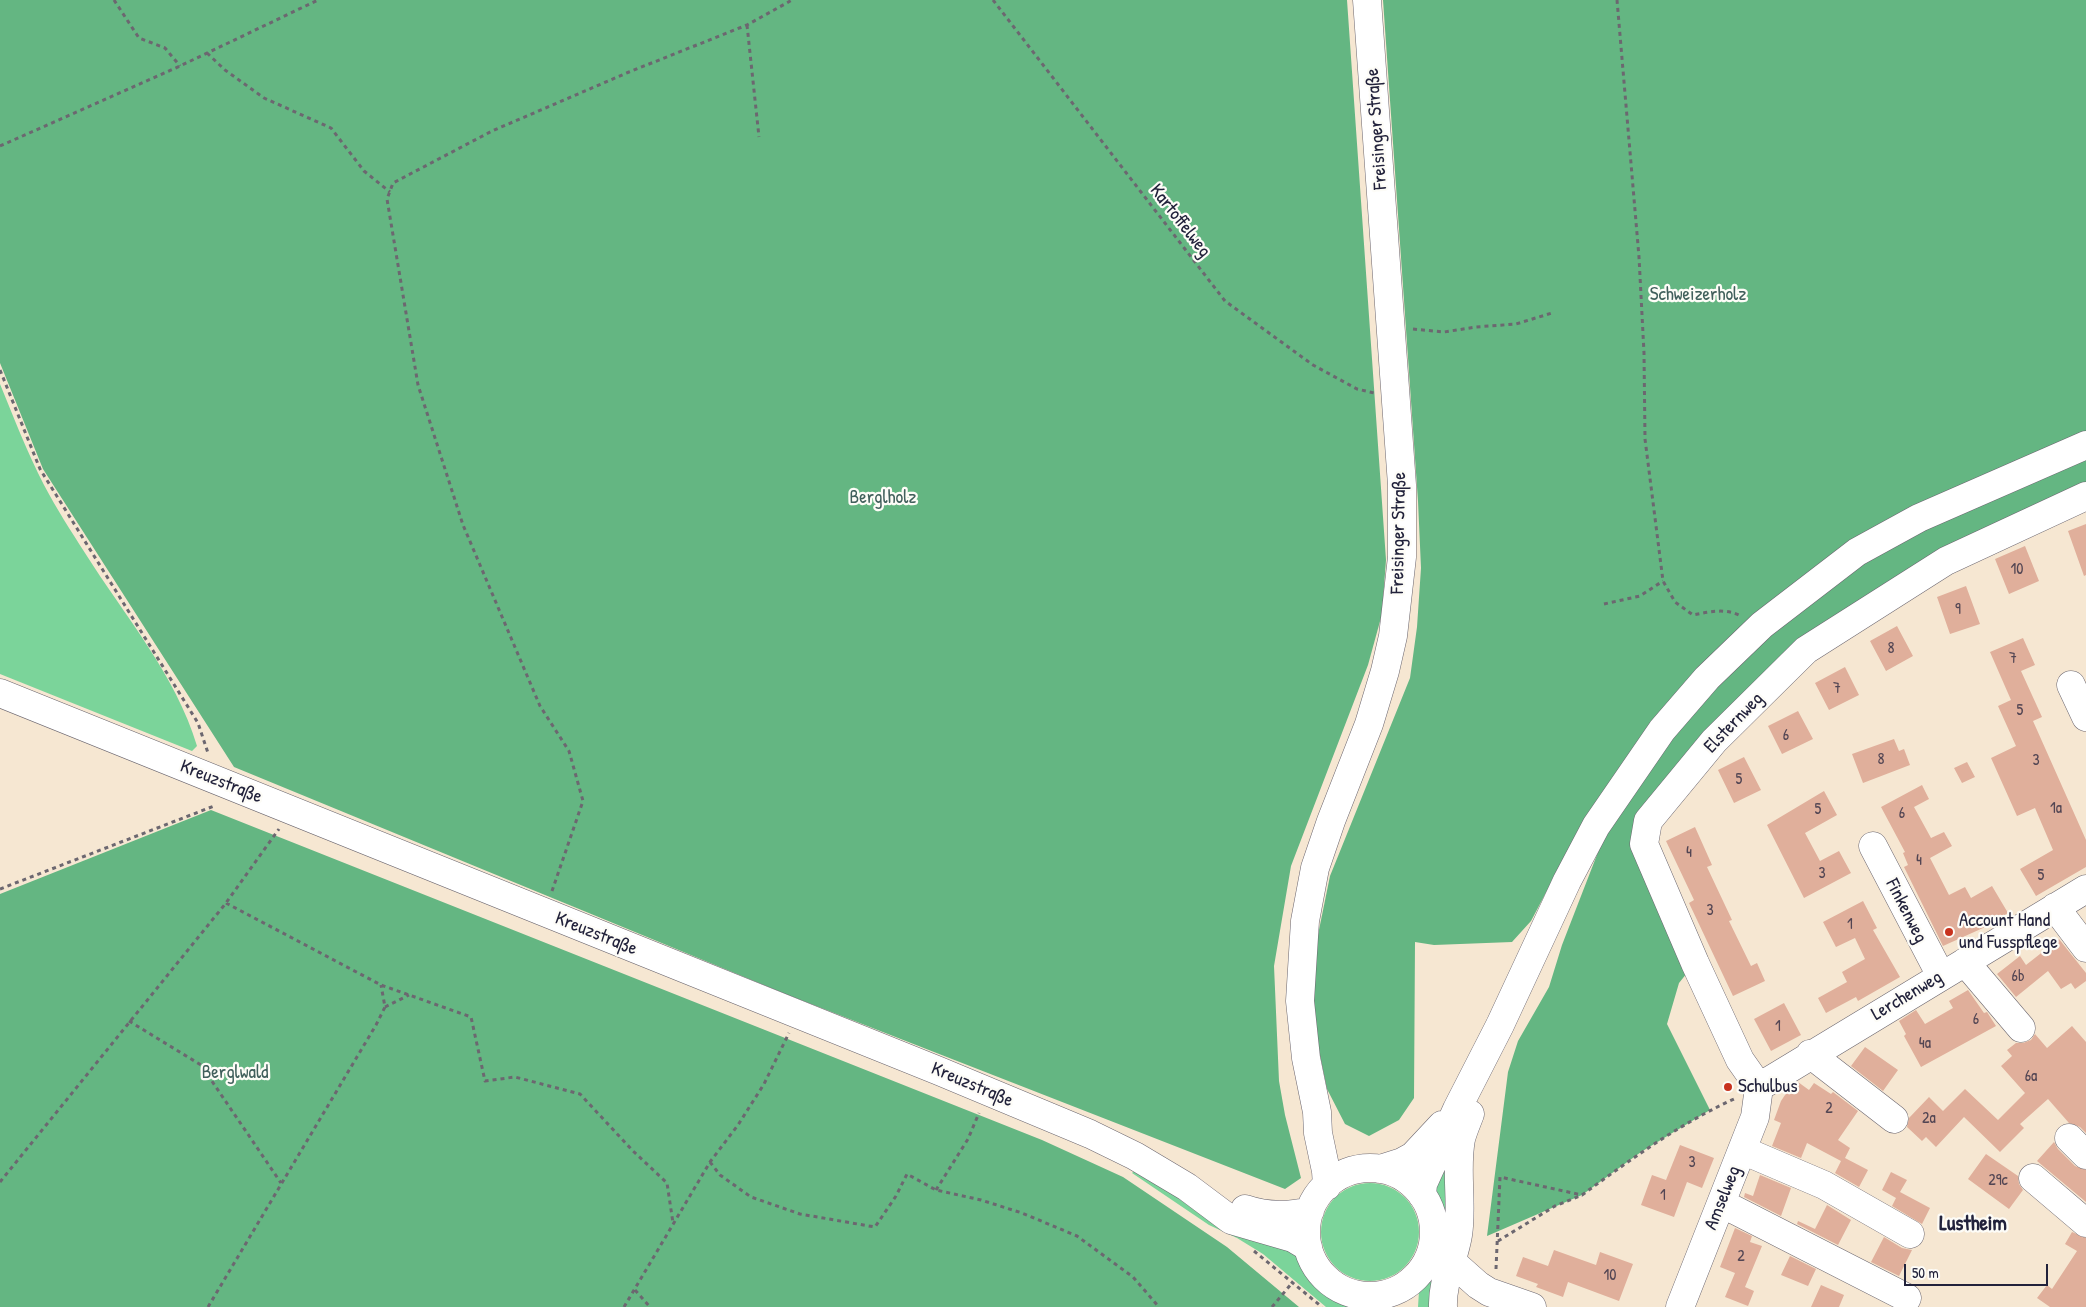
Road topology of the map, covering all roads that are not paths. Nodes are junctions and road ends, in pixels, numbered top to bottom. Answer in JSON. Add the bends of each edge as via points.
{"nodes":[{"id":1,"x":1368,"y":0,"type":"edge"},
{"id":2,"x":2086,"y":445,"type":"edge"},
{"id":3,"x":2086,"y":496,"type":"edge"},
{"id":4,"x":2071,"y":685,"type":"dead end"},
{"id":5,"x":0,"y":692,"type":"edge"},
{"id":6,"x":2086,"y":717,"type":"edge"},
{"id":7,"x":1873,"y":846,"type":"dead end"},
{"id":8,"x":2086,"y":889,"type":"edge"},
{"id":9,"x":2055,"y":907,"type":"junction"},
{"id":10,"x":2086,"y":948,"type":"edge"},
{"id":11,"x":1965,"y":962,"type":"junction"},
{"id":12,"x":1941,"y":976,"type":"junction"},
{"id":13,"x":1500,"y":1025,"type":"junction"},
{"id":14,"x":2021,"y":1028,"type":"dead end"},
{"id":15,"x":1810,"y":1054,"type":"junction"},
{"id":16,"x":1759,"y":1087,"type":"junction"},
{"id":17,"x":1457,"y":1109,"type":"junction"},
{"id":18,"x":1316,"y":1112,"type":"junction"},
{"id":19,"x":1894,"y":1119,"type":"dead end"},
{"id":20,"x":1742,"y":1150,"type":"junction"},
{"id":21,"x":1368,"y":1170,"type":"junction"},
{"id":22,"x":2033,"y":1178,"type":"dead end"},
{"id":23,"x":1327,"y":1186,"type":"junction"},
{"id":24,"x":1187,"y":1187,"type":"junction"},
{"id":25,"x":1422,"y":1195,"type":"junction"},
{"id":26,"x":1721,"y":1203,"type":"junction"},
{"id":27,"x":1310,"y":1211,"type":"junction"},
{"id":28,"x":2086,"y":1223,"type":"edge"},
{"id":29,"x":1910,"y":1234,"type":"dead end"},
{"id":30,"x":1308,"y":1247,"type":"junction"},
{"id":31,"x":1471,"y":1277,"type":"junction"},
{"id":32,"x":1410,"y":1295,"type":"edge"},
{"id":33,"x":1907,"y":1298,"type":"dead end"},
{"id":34,"x":1378,"y":1302,"type":"edge"},
{"id":35,"x":1443,"y":1307,"type":"edge"},
{"id":36,"x":1532,"y":1307,"type":"edge"},
{"id":37,"x":1680,"y":1307,"type":"edge"}],
"edges":[{"from":1,"to":18,"type":"main road","name":"Freisinger Straße","via":[[1402,485],[1402,558],[1393,636],[1385,671],[1369,724],[1315,868],[1305,921],[1300,1001]]},
{"from":2,"to":13,"type":"main road","via":[[1919,518],[1857,552],[1762,625],[1707,678],[1662,730],[1596,826]]},
{"from":3,"to":16,"type":"main road","name":"Elsternweg","via":[[1946,561],[1806,650],[1714,741],[1648,821],[1644,844],[1736,1051]]},
{"from":4,"to":6,"type":"main road"},
{"from":5,"to":24,"type":"main road","name":"Kreuzstraße","via":[[208,790],[544,913],[787,1027],[1090,1134]]},
{"from":7,"to":12,"type":"main road","name":"Finkenweg"},
{"from":8,"to":9,"type":"main road","name":"Lerchenweg"},
{"from":9,"to":10,"type":"main road"},
{"from":9,"to":11,"type":"main road","name":"Lerchenweg"},
{"from":11,"to":12,"type":"main road","name":"Lerchenweg"},
{"from":11,"to":14,"type":"main road"},
{"from":12,"to":15,"type":"main road","name":"Lerchenweg"},
{"from":13,"to":17,"type":"main road"},
{"from":13,"to":31,"type":"main road","via":[[1461,1139],[1458,1236]]},
{"from":15,"to":16,"type":"main road","name":"Lerchenweg"},
{"from":15,"to":19,"type":"main road"},
{"from":16,"to":20,"type":"main road","name":"Amselweg","via":[[1755,1117]]},
{"from":17,"to":21,"type":"main road","via":[[1413,1156]]},
{"from":17,"to":25,"type":"main road","via":[[1423,1184]]},
{"from":18,"to":21,"type":"main road","via":[[1348,1161]]},
{"from":18,"to":23,"type":"main road","name":"Freisinger Straße"},
{"from":20,"to":26,"type":"main road","name":"Amselweg"},
{"from":20,"to":29,"type":"main road","via":[[1824,1186]]},
{"from":21,"to":23,"type":"main road","via":[[1346,1173]]},
{"from":21,"to":25,"type":"main road","via":[[1403,1178]]},
{"from":22,"to":28,"type":"main road"},
{"from":23,"to":27,"type":"main road"},
{"from":24,"to":27,"type":"main road","name":"Kreuzstraße","via":[[1250,1211],[1295,1215]]},
{"from":24,"to":30,"type":"main road","name":"Kreuzstraße","via":[[1231,1220],[1293,1238]]},
{"from":25,"to":32,"type":"main road","via":[[1431,1212],[1432,1251]]},
{"from":26,"to":33,"type":"main road"},
{"from":26,"to":37,"type":"main road","name":"Amselweg"},
{"from":27,"to":30,"type":"main road"},
{"from":30,"to":34,"type":"main road","via":[[1325,1278],[1339,1288]]},
{"from":31,"to":35,"type":"main road","via":[[1447,1278]]},
{"from":31,"to":36,"type":"main road"},
{"from":32,"to":34,"type":"main road","via":[[1392,1293]]}]}
